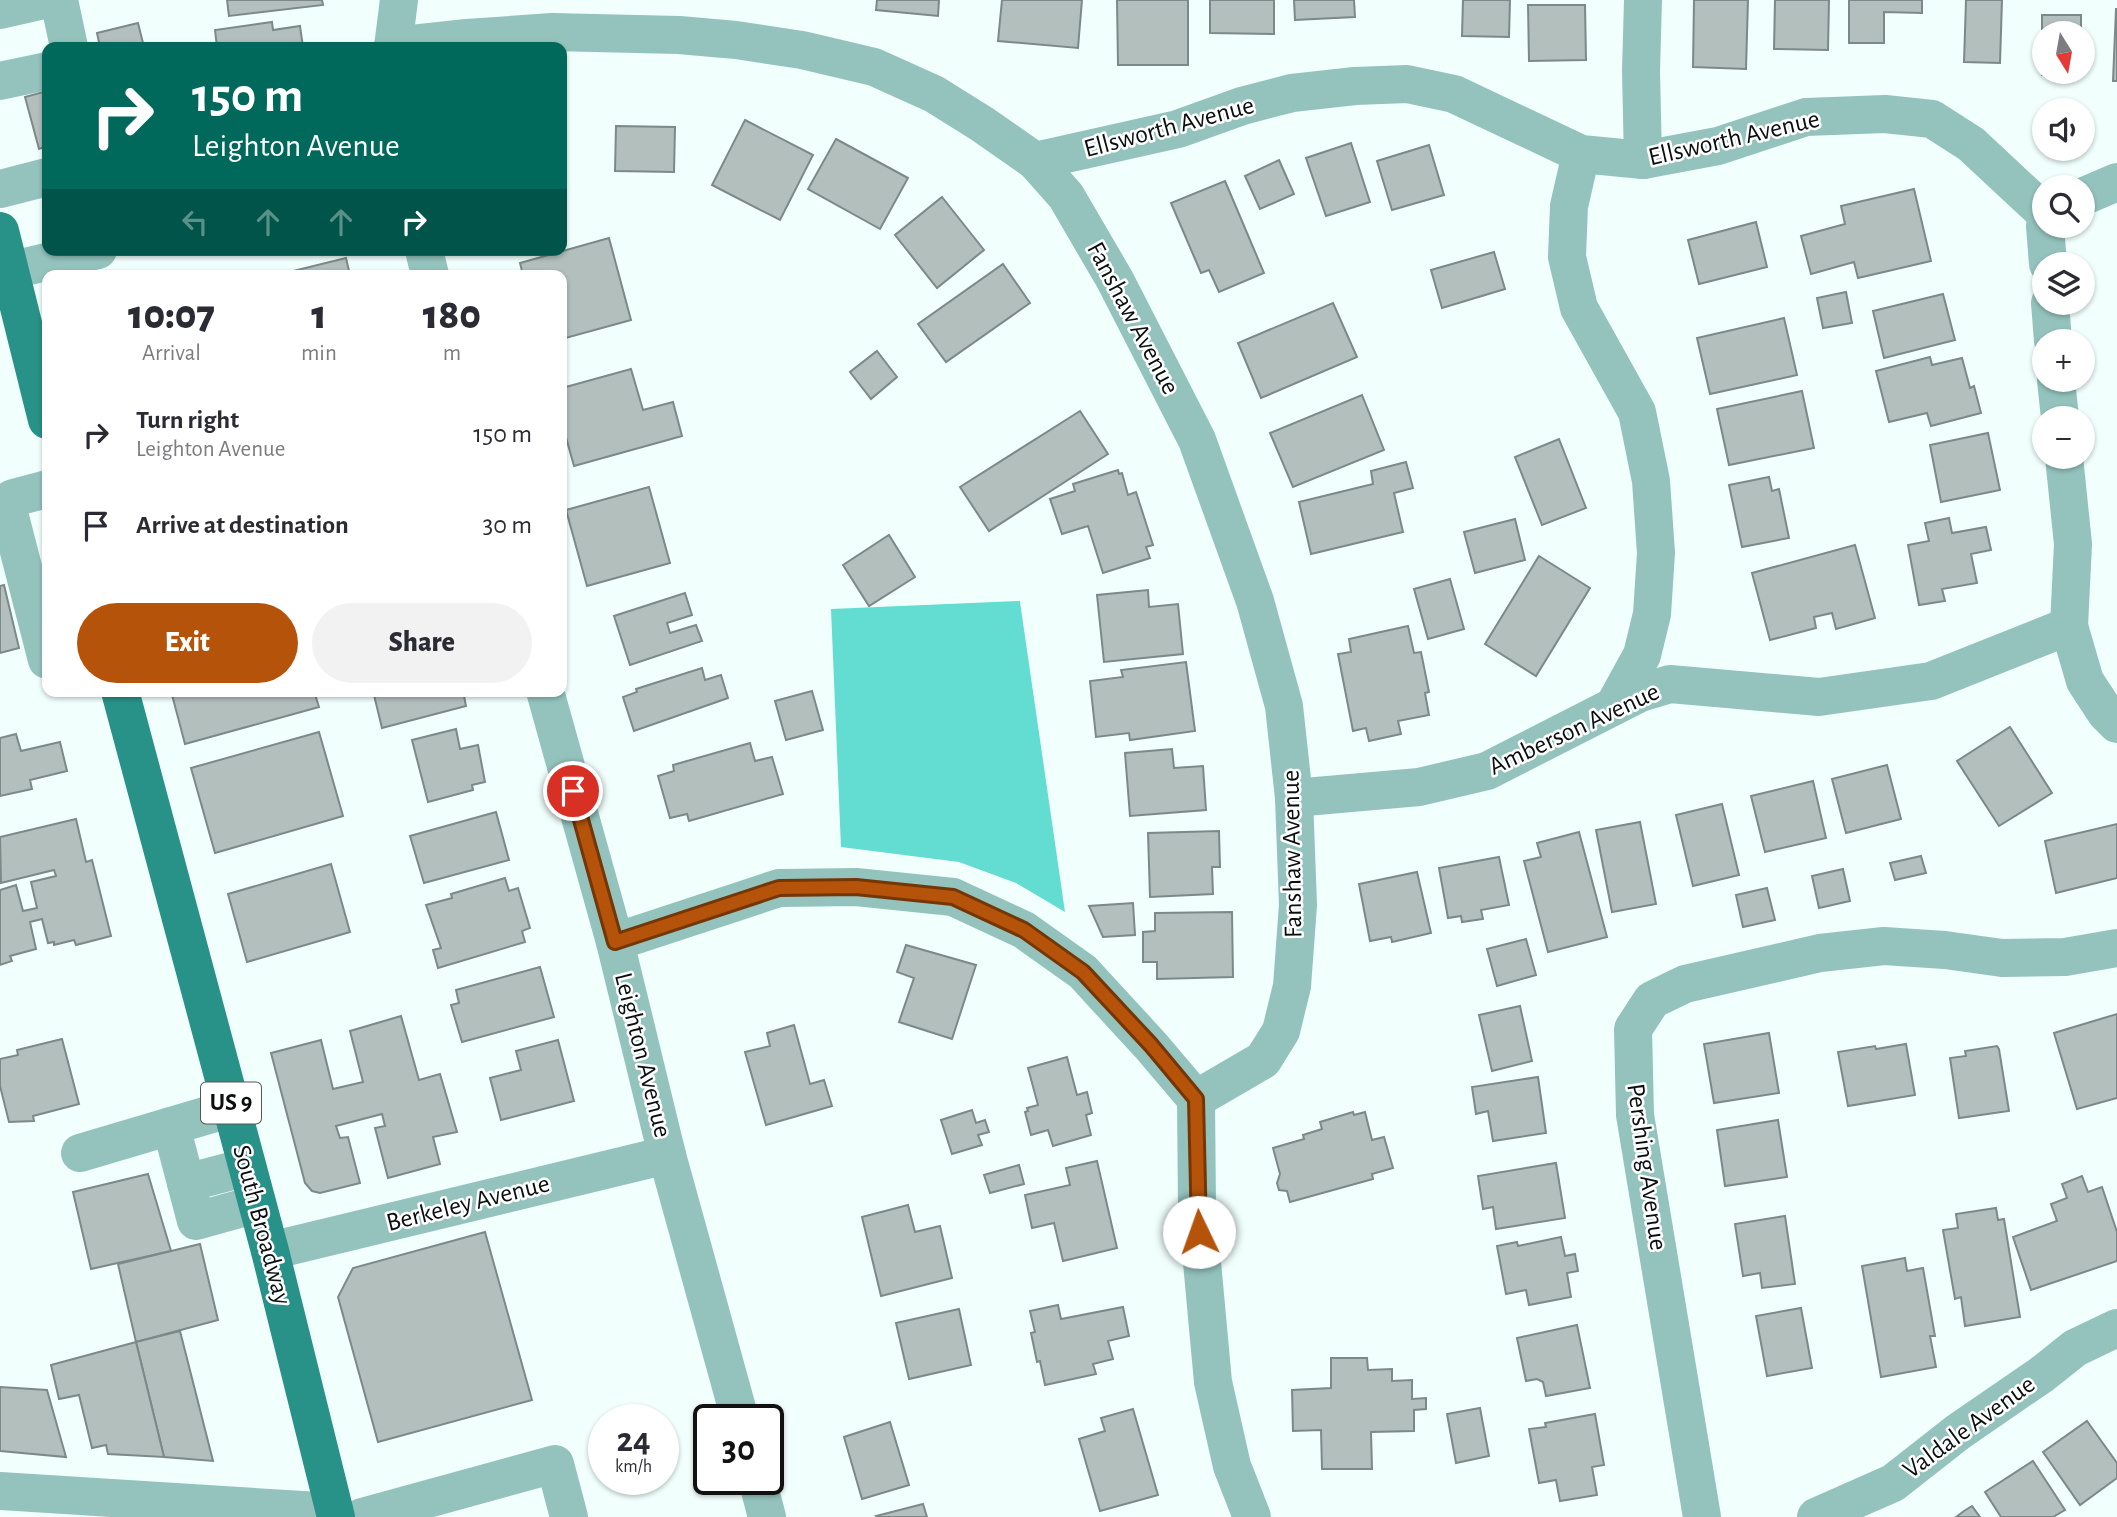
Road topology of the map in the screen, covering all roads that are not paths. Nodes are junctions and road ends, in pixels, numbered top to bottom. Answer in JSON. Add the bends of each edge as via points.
{"nodes":[{"id":1,"x":44,"y":0,"type":"edge"},
{"id":2,"x":59,"y":0,"type":"edge"},
{"id":3,"x":399,"y":0,"type":"edge"},
{"id":4,"x":1643,"y":0,"type":"edge"},
{"id":5,"x":0,"y":9,"type":"edge"},
{"id":6,"x":68,"y":42,"type":"edge"},
{"id":7,"x":394,"y":42,"type":"edge"},
{"id":8,"x":434,"y":42,"type":"edge"},
{"id":9,"x":42,"y":72,"type":"edge"},
{"id":10,"x":0,"y":81,"type":"edge"},
{"id":11,"x":1581,"y":154,"type":"junction"},
{"id":12,"x":1643,"y":160,"type":"junction"},
{"id":13,"x":1035,"y":161,"type":"junction"},
{"id":14,"x":42,"y":178,"type":"edge"},
{"id":15,"x":2117,"y":182,"type":"edge"},
{"id":16,"x":0,"y":189,"type":"edge"},
{"id":17,"x":2095,"y":191,"type":"edge"},
{"id":18,"x":2032,"y":201,"type":"edge"},
{"id":19,"x":0,"y":231,"type":"edge"},
{"id":20,"x":72,"y":256,"type":"edge"},
{"id":21,"x":12,"y":270,"type":"junction"},
{"id":22,"x":42,"y":399,"type":"edge"},
{"id":23,"x":2065,"y":469,"type":"edge"},
{"id":24,"x":42,"y":490,"type":"edge"},
{"id":25,"x":2069,"y":626,"type":"junction"},
{"id":26,"x":42,"y":641,"type":"edge"},
{"id":27,"x":122,"y":697,"type":"edge"},
{"id":28,"x":547,"y":697,"type":"edge"},
{"id":29,"x":1614,"y":706,"type":"junction"},
{"id":30,"x":2117,"y":724,"type":"edge"},
{"id":31,"x":1294,"y":798,"type":"junction"},
{"id":32,"x":615,"y":942,"type":"junction"},
{"id":33,"x":2117,"y":948,"type":"edge"},
{"id":34,"x":1196,"y":1099,"type":"junction"},
{"id":35,"x":232,"y":1108,"type":"junction"},
{"id":36,"x":171,"y":1126,"type":"junction"},
{"id":37,"x":80,"y":1153,"type":"dead end"},
{"id":38,"x":667,"y":1155,"type":"junction"},
{"id":39,"x":247,"y":1167,"type":"junction"},
{"id":40,"x":186,"y":1183,"type":"junction"},
{"id":41,"x":257,"y":1204,"type":"junction"},
{"id":42,"x":270,"y":1251,"type":"junction"},
{"id":43,"x":2117,"y":1328,"type":"edge"},
{"id":44,"x":736,"y":1404,"type":"edge"},
{"id":45,"x":0,"y":1492,"type":"edge"},
{"id":46,"x":761,"y":1495,"type":"edge"},
{"id":47,"x":344,"y":1515,"type":"edge"},
{"id":48,"x":569,"y":1517,"type":"edge"},
{"id":49,"x":767,"y":1517,"type":"edge"},
{"id":50,"x":1252,"y":1517,"type":"edge"},
{"id":51,"x":1702,"y":1517,"type":"edge"},
{"id":52,"x":1816,"y":1517,"type":"edge"}],
"edges":[{"from":1,"to":5,"type":"street"},
{"from":2,"to":6,"type":"street"},
{"from":3,"to":7,"type":"street"},
{"from":4,"to":12,"type":"street"},
{"from":8,"to":13,"type":"street","name":"Fanshaw Avenue","via":[[552,32],[679,35],[802,50],[874,67],[934,94]]},
{"from":9,"to":10,"type":"street"},
{"from":11,"to":12,"type":"street","name":"Ellsworth Avenue"},
{"from":11,"to":13,"type":"street","name":"Ellsworth Avenue","via":[[1454,94],[1408,84],[1292,93],[1178,129]]},
{"from":11,"to":29,"type":"street","via":[[1569,206],[1567,257],[1578,308],[1637,412],[1651,481],[1656,553],[1652,614],[1642,655]]},
{"from":12,"to":18,"type":"street","name":"Ellsworth Avenue","via":[[1718,146],[1806,117],[1885,114],[1932,120],[1971,144]]},
{"from":13,"to":31,"type":"street","name":"Fanshaw Avenue","via":[[1066,196],[1115,280],[1197,440],[1255,601],[1277,679]]},
{"from":14,"to":16,"type":"street"},
{"from":15,"to":17,"type":"street"},
{"from":19,"to":21,"type":"main road"},
{"from":20,"to":21,"type":"street"},
{"from":21,"to":22,"type":"main road"},
{"from":23,"to":25,"type":"street","via":[[2073,544]]},
{"from":24,"to":26,"type":"street","via":[[13,498],[9,513]]},
{"from":25,"to":29,"type":"street","name":"Amberson Avenue","via":[[1931,681],[1819,697],[1670,684]]},
{"from":25,"to":30,"type":"street","via":[[2085,681]]},
{"from":27,"to":35,"type":"main road","name":"South Broadway","number":"US 9"},
{"from":28,"to":32,"type":"street","name":"Leighton Avenue"},
{"from":29,"to":31,"type":"street","name":"Amberson Avenue","via":[[1487,771],[1419,787]]},
{"from":31,"to":34,"type":"street","name":"Fanshaw Avenue","via":[[1298,905],[1292,986],[1281,1031],[1263,1060]]},
{"from":32,"to":34,"type":"street","via":[[779,888],[856,887],[953,897],[1024,930],[1083,972]]},
{"from":32,"to":38,"type":"street","name":"Leighton Avenue"},
{"from":33,"to":51,"type":"street","name":"Pershing Avenue","via":[[2065,957],[2002,958],[1871,947],[1820,953],[1685,984],[1652,1000],[1633,1029],[1635,1115]]},
{"from":34,"to":50,"type":"street","via":[[1197,1208],[1213,1382],[1233,1466]]},
{"from":35,"to":36,"type":"street"},
{"from":35,"to":39,"type":"main road","name":"South Broadway","number":"US 9"},
{"from":36,"to":37,"type":"street"},
{"from":36,"to":40,"type":"street"},
{"from":38,"to":42,"type":"street","name":"Berkeley Avenue"},
{"from":38,"to":44,"type":"street","name":"Leighton Avenue"},
{"from":39,"to":40,"type":"street"},
{"from":39,"to":41,"type":"main road","name":"South Broadway","number":"US 9"},
{"from":40,"to":41,"type":"street","via":[[195,1221]]},
{"from":41,"to":42,"type":"main road","name":"South Broadway","number":"US 9"},
{"from":42,"to":47,"type":"main road","name":"South Broadway","number":"US 9"},
{"from":43,"to":52,"type":"street","name":"Valdale Avenue","via":[[2075,1348],[1893,1483]]},
{"from":45,"to":47,"type":"street"},
{"from":46,"to":49,"type":"street"},
{"from":47,"to":48,"type":"street","via":[[555,1464]]}]}
